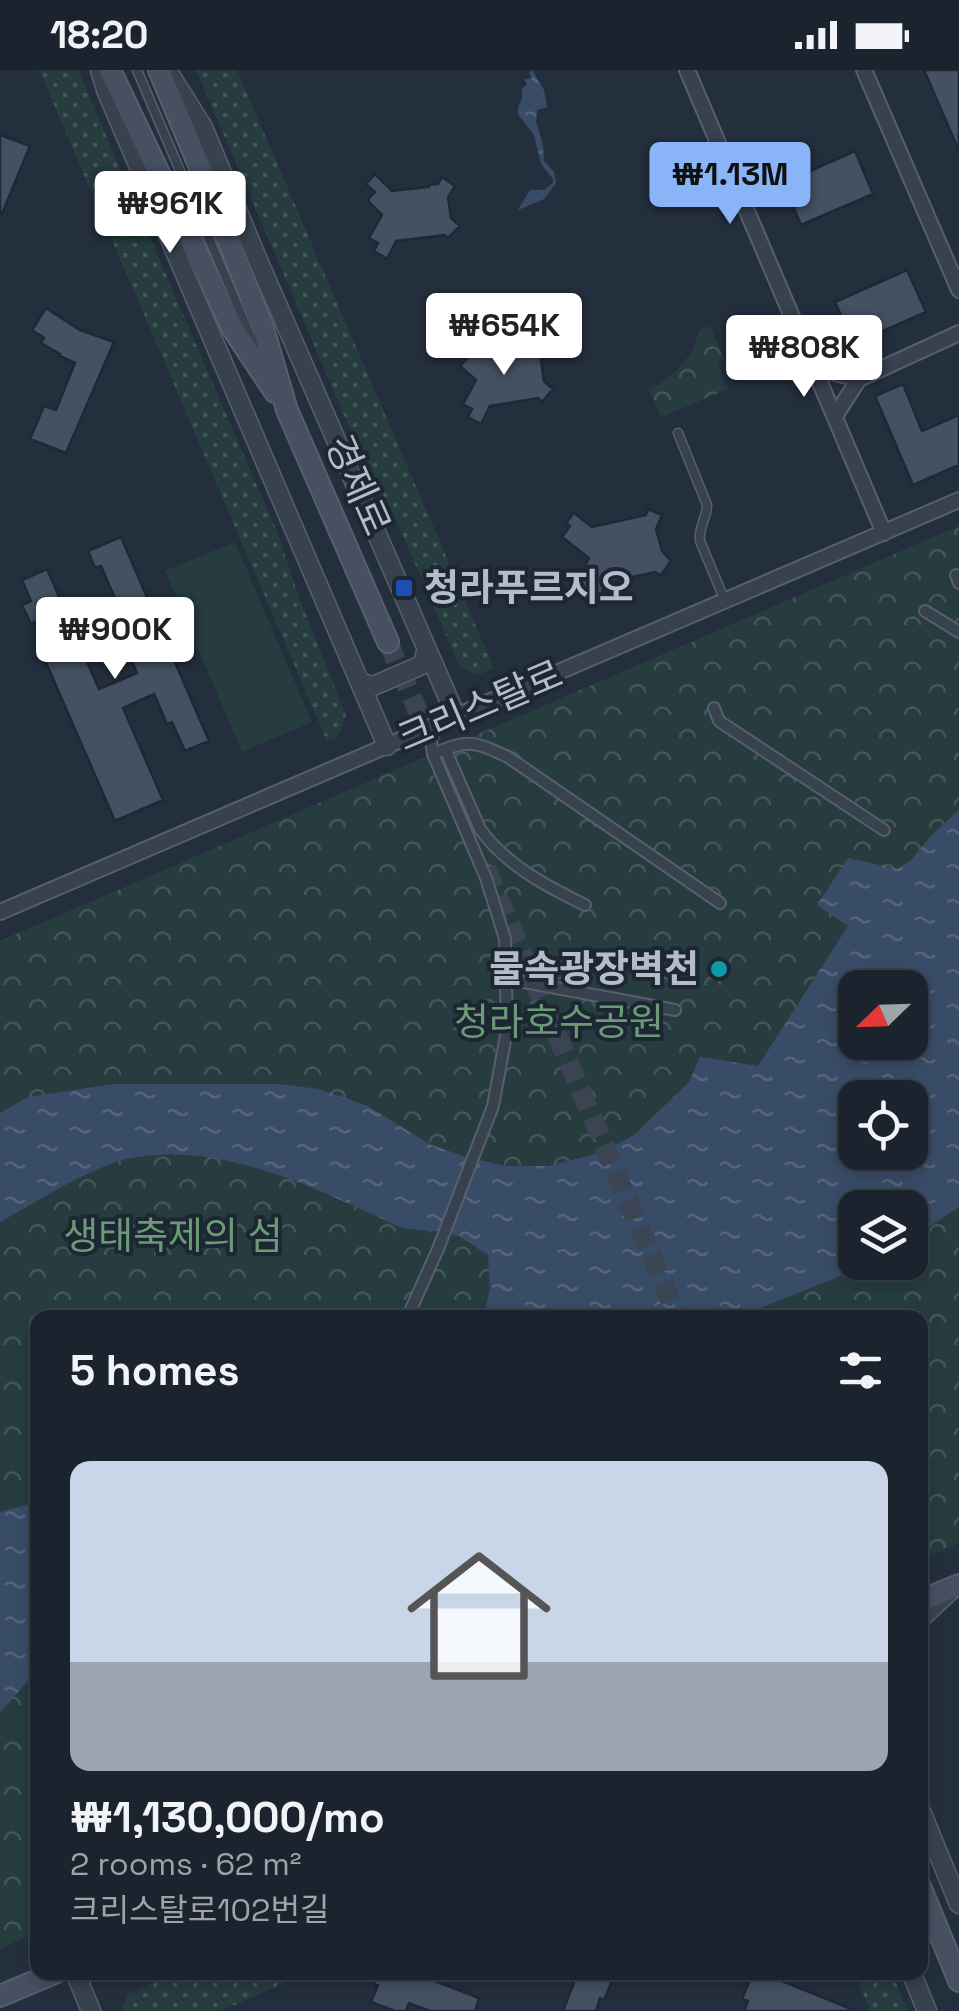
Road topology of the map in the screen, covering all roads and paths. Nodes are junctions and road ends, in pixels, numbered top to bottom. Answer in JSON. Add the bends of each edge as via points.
{"nodes":[{"id":1,"x":100,"y":70,"type":"edge"},
{"id":2,"x":110,"y":70,"type":"edge"},
{"id":3,"x":137,"y":70,"type":"edge"},
{"id":4,"x":159,"y":70,"type":"edge"},
{"id":5,"x":167,"y":70,"type":"edge"},
{"id":6,"x":686,"y":70,"type":"edge"},
{"id":7,"x":864,"y":70,"type":"edge"},
{"id":8,"x":959,"y":290,"type":"edge"},
{"id":9,"x":959,"y":332,"type":"edge"},
{"id":10,"x":814,"y":368,"type":"junction"},
{"id":11,"x":858,"y":379,"type":"junction"},
{"id":12,"x":275,"y":392,"type":"junction"},
{"id":13,"x":287,"y":410,"type":"junction"},
{"id":14,"x":834,"y":416,"type":"junction"},
{"id":15,"x":678,"y":433,"type":"dead end"},
{"id":16,"x":959,"y":500,"type":"edge"},
{"id":17,"x":884,"y":532,"type":"junction"},
{"id":18,"x":725,"y":601,"type":"junction"},
{"id":19,"x":924,"y":611,"type":"dead end"},
{"id":20,"x":959,"y":632,"type":"edge"},
{"id":21,"x":388,"y":642,"type":"tunnel mouth"},
{"id":22,"x":427,"y":649,"type":"junction"},
{"id":23,"x":361,"y":683,"type":"junction"},
{"id":24,"x":714,"y":708,"type":"dead end"},
{"id":25,"x":456,"y":716,"type":"junction"},
{"id":26,"x":429,"y":728,"type":"junction"},
{"id":27,"x":388,"y":746,"type":"junction"},
{"id":28,"x":445,"y":749,"type":"junction"},
{"id":29,"x":433,"y":754,"type":"junction"},
{"id":30,"x":884,"y":830,"type":"dead end"},
{"id":31,"x":720,"y":903,"type":"dead end"},
{"id":32,"x":585,"y":905,"type":"dead end"},
{"id":33,"x":0,"y":912,"type":"edge"},
{"id":34,"x":508,"y":979,"type":"junction"},
{"id":35,"x":675,"y":1010,"type":"dead end"},
{"id":36,"x":411,"y":1310,"type":"edge"},
{"id":37,"x":956,"y":1586,"type":"edge"},
{"id":38,"x":928,"y":1598,"type":"edge"},
{"id":39,"x":928,"y":1612,"type":"edge"},
{"id":40,"x":928,"y":1828,"type":"edge"},
{"id":41,"x":959,"y":1904,"type":"edge"},
{"id":42,"x":928,"y":1905,"type":"edge"},
{"id":43,"x":38,"y":1980,"type":"edge"},
{"id":44,"x":78,"y":1980,"type":"edge"},
{"id":45,"x":913,"y":1980,"type":"edge"},
{"id":46,"x":959,"y":1980,"type":"edge"},
{"id":47,"x":0,"y":1996,"type":"edge"},
{"id":48,"x":91,"y":2011,"type":"edge"},
{"id":49,"x":927,"y":2011,"type":"edge"}],
"edges":[{"from":1,"to":23,"type":"street"},
{"from":2,"to":12,"type":"main road","name":"경제로","via":[[233,330]]},
{"from":3,"to":12,"type":"lane"},
{"from":4,"to":13,"type":"main road","name":"경제로","via":[[263,328]]},
{"from":5,"to":22,"type":"street","via":[[204,127]]},
{"from":6,"to":10,"type":"street"},
{"from":7,"to":8,"type":"street"},
{"from":9,"to":11,"type":"street"},
{"from":10,"to":11,"type":"street"},
{"from":10,"to":14,"type":"street"},
{"from":11,"to":14,"type":"street"},
{"from":12,"to":13,"type":"main road","name":"경제로"},
{"from":13,"to":21,"type":"main road","name":"경제로"},
{"from":14,"to":17,"type":"street"},
{"from":15,"to":18,"type":"lane","via":[[708,505],[700,541]]},
{"from":16,"to":17,"type":"street","name":"크리스탈로"},
{"from":17,"to":18,"type":"street","name":"크리스탈로"},
{"from":18,"to":25,"type":"street","name":"크리스탈로"},
{"from":19,"to":20,"type":"street"},
{"from":22,"to":23,"type":"street","via":[[422,664],[372,686]]},
{"from":22,"to":25,"type":"street"},
{"from":23,"to":27,"type":"street"},
{"from":24,"to":30,"type":"street","via":[[718,721]]},
{"from":25,"to":26,"type":"street","name":"크리스탈로"},
{"from":26,"to":27,"type":"street","name":"크리스탈로"},
{"from":26,"to":29,"type":"street"},
{"from":27,"to":33,"type":"street","name":"크리스탈로"},
{"from":28,"to":29,"type":"street"},
{"from":28,"to":31,"type":"street","via":[[481,744],[508,757]]},
{"from":28,"to":32,"type":"street","via":[[487,838],[528,874]]},
{"from":29,"to":34,"type":"street","via":[[486,878],[505,939]]},
{"from":34,"to":35,"type":"street"},
{"from":34,"to":36,"type":"street","via":[[493,1106]]},
{"from":37,"to":38,"type":"main road"},
{"from":37,"to":39,"type":"street"},
{"from":40,"to":41,"type":"street"},
{"from":42,"to":46,"type":"main road"},
{"from":43,"to":47,"type":"main road"},
{"from":44,"to":48,"type":"street"},
{"from":45,"to":49,"type":"street"}]}
